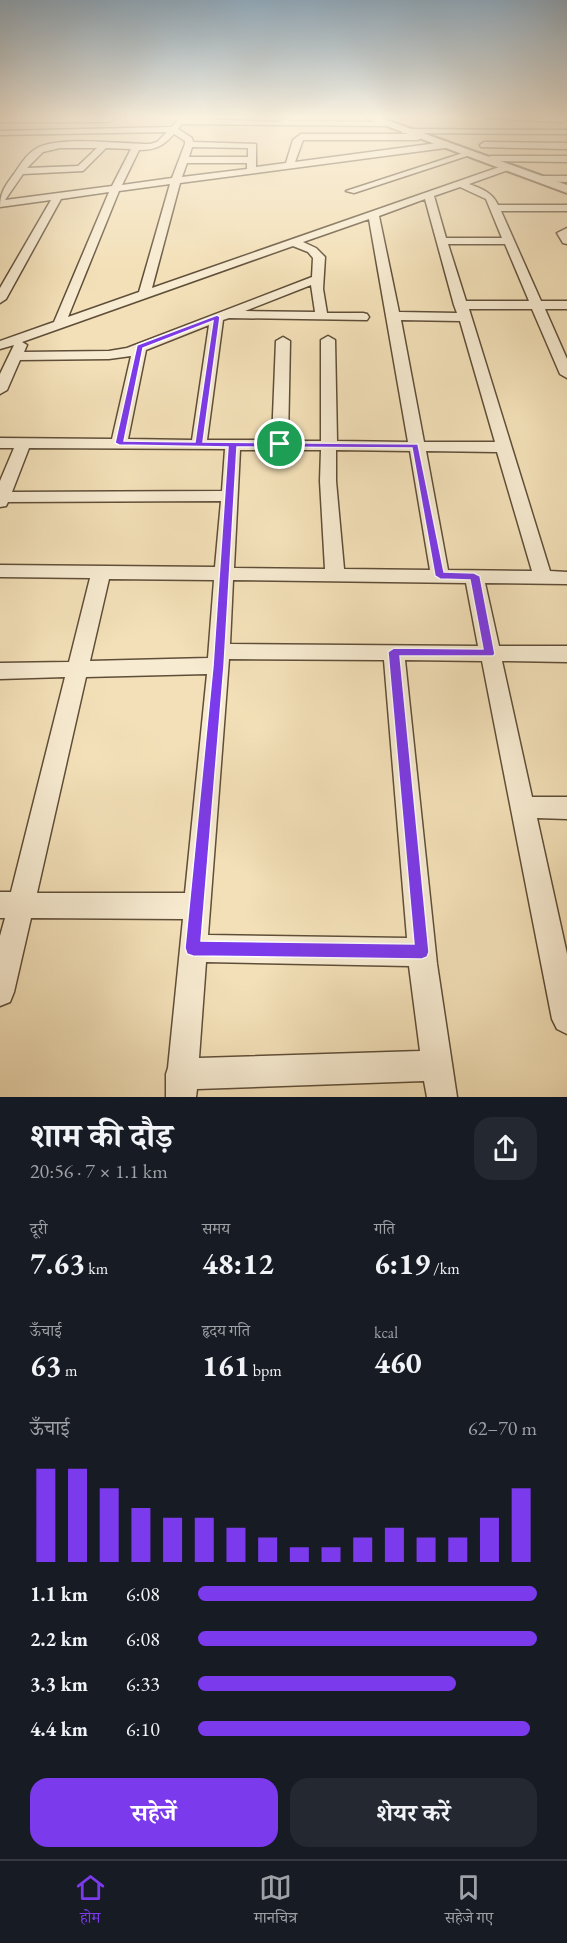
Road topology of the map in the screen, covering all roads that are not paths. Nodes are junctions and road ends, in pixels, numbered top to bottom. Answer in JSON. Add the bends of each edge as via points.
{"nodes":[{"id":1,"x":74,"y":169,"type":"edge"},
{"id":2,"x":125,"y":169,"type":"edge"},
{"id":3,"x":180,"y":169,"type":"edge"},
{"id":4,"x":263,"y":169,"type":"edge"},
{"id":5,"x":374,"y":169,"type":"edge"},
{"id":6,"x":501,"y":169,"type":"edge"},
{"id":7,"x":509,"y":169,"type":"edge"},
{"id":8,"x":21,"y":171,"type":"joint"},
{"id":9,"x":251,"y":171,"type":"joint"},
{"id":10,"x":538,"y":179,"type":"junction"},
{"id":11,"x":567,"y":179,"type":"edge"},
{"id":12,"x":176,"y":181,"type":"junction"},
{"id":13,"x":458,"y":183,"type":"junction"},
{"id":14,"x":5,"y":188,"type":"edge"},
{"id":15,"x":21,"y":188,"type":"dead end"},
{"id":16,"x":45,"y":188,"type":"dead end"},
{"id":17,"x":115,"y":188,"type":"junction"},
{"id":18,"x":567,"y":189,"type":"edge"},
{"id":19,"x":351,"y":190,"type":"dead end"},
{"id":20,"x":428,"y":194,"type":"junction"},
{"id":21,"x":58,"y":196,"type":"junction"},
{"id":22,"x":0,"y":203,"type":"edge"},
{"id":23,"x":493,"y":208,"type":"junction"},
{"id":24,"x":567,"y":208,"type":"edge"},
{"id":25,"x":373,"y":213,"type":"junction"},
{"id":26,"x":567,"y":231,"type":"edge"},
{"id":27,"x":442,"y":241,"type":"junction"},
{"id":28,"x":507,"y":241,"type":"junction"},
{"id":29,"x":567,"y":241,"type":"edge"},
{"id":30,"x":293,"y":242,"type":"junction"},
{"id":31,"x":316,"y":279,"type":"junction"},
{"id":32,"x":144,"y":295,"type":"junction"},
{"id":33,"x":0,"y":299,"type":"edge"},
{"id":34,"x":567,"y":304,"type":"edge"},
{"id":35,"x":535,"y":305,"type":"junction"},
{"id":36,"x":462,"y":311,"type":"junction"},
{"id":37,"x":220,"y":316,"type":"junction"},
{"id":38,"x":322,"y":316,"type":"junction"},
{"id":39,"x":394,"y":316,"type":"junction"},
{"id":40,"x":363,"y":317,"type":"dead end"},
{"id":41,"x":59,"y":324,"type":"junction"},
{"id":42,"x":23,"y":337,"type":"junction"},
{"id":43,"x":328,"y":340,"type":"dead end"},
{"id":44,"x":283,"y":341,"type":"dead end"},
{"id":45,"x":0,"y":345,"type":"edge"},
{"id":46,"x":140,"y":347,"type":"junction"},
{"id":47,"x":562,"y":352,"type":"edge"},
{"id":48,"x":16,"y":356,"type":"junction"},
{"id":49,"x":567,"y":374,"type":"edge"},
{"id":50,"x":0,"y":390,"type":"edge"},
{"id":51,"x":24,"y":442,"type":"junction"},
{"id":52,"x":0,"y":443,"type":"edge"},
{"id":53,"x":119,"y":443,"type":"junction"},
{"id":54,"x":199,"y":444,"type":"junction"},
{"id":55,"x":233,"y":444,"type":"junction"},
{"id":56,"x":280,"y":444,"type":"junction"},
{"id":57,"x":329,"y":445,"type":"junction"},
{"id":58,"x":416,"y":446,"type":"junction"},
{"id":59,"x":503,"y":447,"type":"junction"},
{"id":60,"x":229,"y":496,"type":"junction"},
{"id":61,"x":1,"y":499,"type":"edge"},
{"id":62,"x":0,"y":571,"type":"edge"},
{"id":63,"x":101,"y":571,"type":"junction"},
{"id":64,"x":335,"y":573,"type":"junction"},
{"id":65,"x":225,"y":574,"type":"junction"},
{"id":66,"x":440,"y":576,"type":"junction"},
{"id":67,"x":474,"y":576,"type":"junction"},
{"id":68,"x":543,"y":578,"type":"junction"},
{"id":69,"x":567,"y":578,"type":"edge"},
{"id":70,"x":394,"y":652,"type":"junction"},
{"id":71,"x":489,"y":654,"type":"junction"},
{"id":72,"x":567,"y":654,"type":"edge"},
{"id":73,"x":219,"y":659,"type":"junction"},
{"id":74,"x":0,"y":670,"type":"edge"},
{"id":75,"x":77,"y":670,"type":"junction"},
{"id":76,"x":523,"y":807,"type":"junction"},
{"id":77,"x":567,"y":808,"type":"edge"},
{"id":78,"x":11,"y":905,"type":"edge"},
{"id":79,"x":196,"y":906,"type":"junction"},
{"id":80,"x":193,"y":948,"type":"junction"},
{"id":81,"x":422,"y":952,"type":"junction"},
{"id":82,"x":0,"y":992,"type":"edge"},
{"id":83,"x":567,"y":1019,"type":"edge"},
{"id":84,"x":438,"y":1065,"type":"junction"},
{"id":85,"x":181,"y":1086,"type":"edge"},
{"id":86,"x":442,"y":1097,"type":"edge"}],
"edges":[{"from":1,"to":8,"type":"street"},
{"from":2,"to":17,"type":"street"},
{"from":3,"to":12,"type":"street"},
{"from":4,"to":9,"type":"street"},
{"from":5,"to":19,"type":"street"},
{"from":6,"to":13,"type":"street"},
{"from":7,"to":10,"type":"street"},
{"from":8,"to":14,"type":"street"},
{"from":9,"to":12,"type":"street"},
{"from":10,"to":11,"type":"street"},
{"from":10,"to":18,"type":"street"},
{"from":12,"to":17,"type":"street"},
{"from":12,"to":32,"type":"street"},
{"from":13,"to":20,"type":"street"},
{"from":13,"to":23,"type":"street","via":[[487,195]]},
{"from":14,"to":15,"type":"street"},
{"from":14,"to":22,"type":"street"},
{"from":16,"to":17,"type":"street"},
{"from":17,"to":21,"type":"street"},
{"from":17,"to":41,"type":"street"},
{"from":20,"to":25,"type":"street"},
{"from":20,"to":27,"type":"street"},
{"from":21,"to":22,"type":"street"},
{"from":21,"to":33,"type":"street"},
{"from":23,"to":24,"type":"street"},
{"from":23,"to":28,"type":"street"},
{"from":25,"to":30,"type":"street"},
{"from":25,"to":39,"type":"street"},
{"from":26,"to":29,"type":"street","via":[[562,233]]},
{"from":27,"to":28,"type":"street"},
{"from":27,"to":36,"type":"street"},
{"from":28,"to":35,"type":"street"},
{"from":30,"to":31,"type":"street","via":[[317,253]]},
{"from":30,"to":32,"type":"street"},
{"from":31,"to":37,"type":"street"},
{"from":31,"to":38,"type":"street"},
{"from":32,"to":41,"type":"street"},
{"from":34,"to":35,"type":"street"},
{"from":35,"to":36,"type":"street"},
{"from":35,"to":47,"type":"street"},
{"from":36,"to":39,"type":"street"},
{"from":36,"to":59,"type":"street"},
{"from":37,"to":38,"type":"street"},
{"from":37,"to":46,"type":"street"},
{"from":37,"to":54,"type":"street"},
{"from":38,"to":40,"type":"street"},
{"from":39,"to":58,"type":"street"},
{"from":41,"to":42,"type":"street"},
{"from":42,"to":45,"type":"street"},
{"from":42,"to":48,"type":"street"},
{"from":43,"to":57,"type":"street"},
{"from":44,"to":56,"type":"street"},
{"from":46,"to":48,"type":"street","via":[[109,355]]},
{"from":46,"to":53,"type":"street"},
{"from":47,"to":49,"type":"street"},
{"from":48,"to":50,"type":"street"},
{"from":51,"to":52,"type":"street"},
{"from":51,"to":53,"type":"street"},
{"from":51,"to":61,"type":"street"},
{"from":53,"to":54,"type":"street"},
{"from":54,"to":55,"type":"street"},
{"from":55,"to":56,"type":"street"},
{"from":55,"to":60,"type":"street"},
{"from":56,"to":57,"type":"street"},
{"from":57,"to":58,"type":"street"},
{"from":57,"to":64,"type":"street"},
{"from":58,"to":59,"type":"street"},
{"from":58,"to":66,"type":"street"},
{"from":59,"to":68,"type":"street"},
{"from":60,"to":61,"type":"street"},
{"from":60,"to":65,"type":"street"},
{"from":62,"to":63,"type":"street"},
{"from":63,"to":65,"type":"street"},
{"from":63,"to":75,"type":"street"},
{"from":64,"to":65,"type":"street"},
{"from":64,"to":66,"type":"street"},
{"from":65,"to":73,"type":"street"},
{"from":66,"to":67,"type":"street"},
{"from":67,"to":68,"type":"street"},
{"from":67,"to":71,"type":"street"},
{"from":68,"to":69,"type":"street"},
{"from":70,"to":71,"type":"street"},
{"from":70,"to":73,"type":"street"},
{"from":70,"to":81,"type":"street"},
{"from":71,"to":72,"type":"street"},
{"from":71,"to":76,"type":"street"},
{"from":73,"to":75,"type":"street"},
{"from":73,"to":79,"type":"street"},
{"from":74,"to":75,"type":"street"},
{"from":75,"to":78,"type":"street"},
{"from":76,"to":77,"type":"street"},
{"from":76,"to":83,"type":"street"},
{"from":78,"to":79,"type":"street"},
{"from":78,"to":82,"type":"street"},
{"from":79,"to":80,"type":"street"},
{"from":80,"to":81,"type":"street"},
{"from":80,"to":85,"type":"street"},
{"from":81,"to":84,"type":"street"},
{"from":84,"to":85,"type":"street"},
{"from":84,"to":86,"type":"street"}]}
